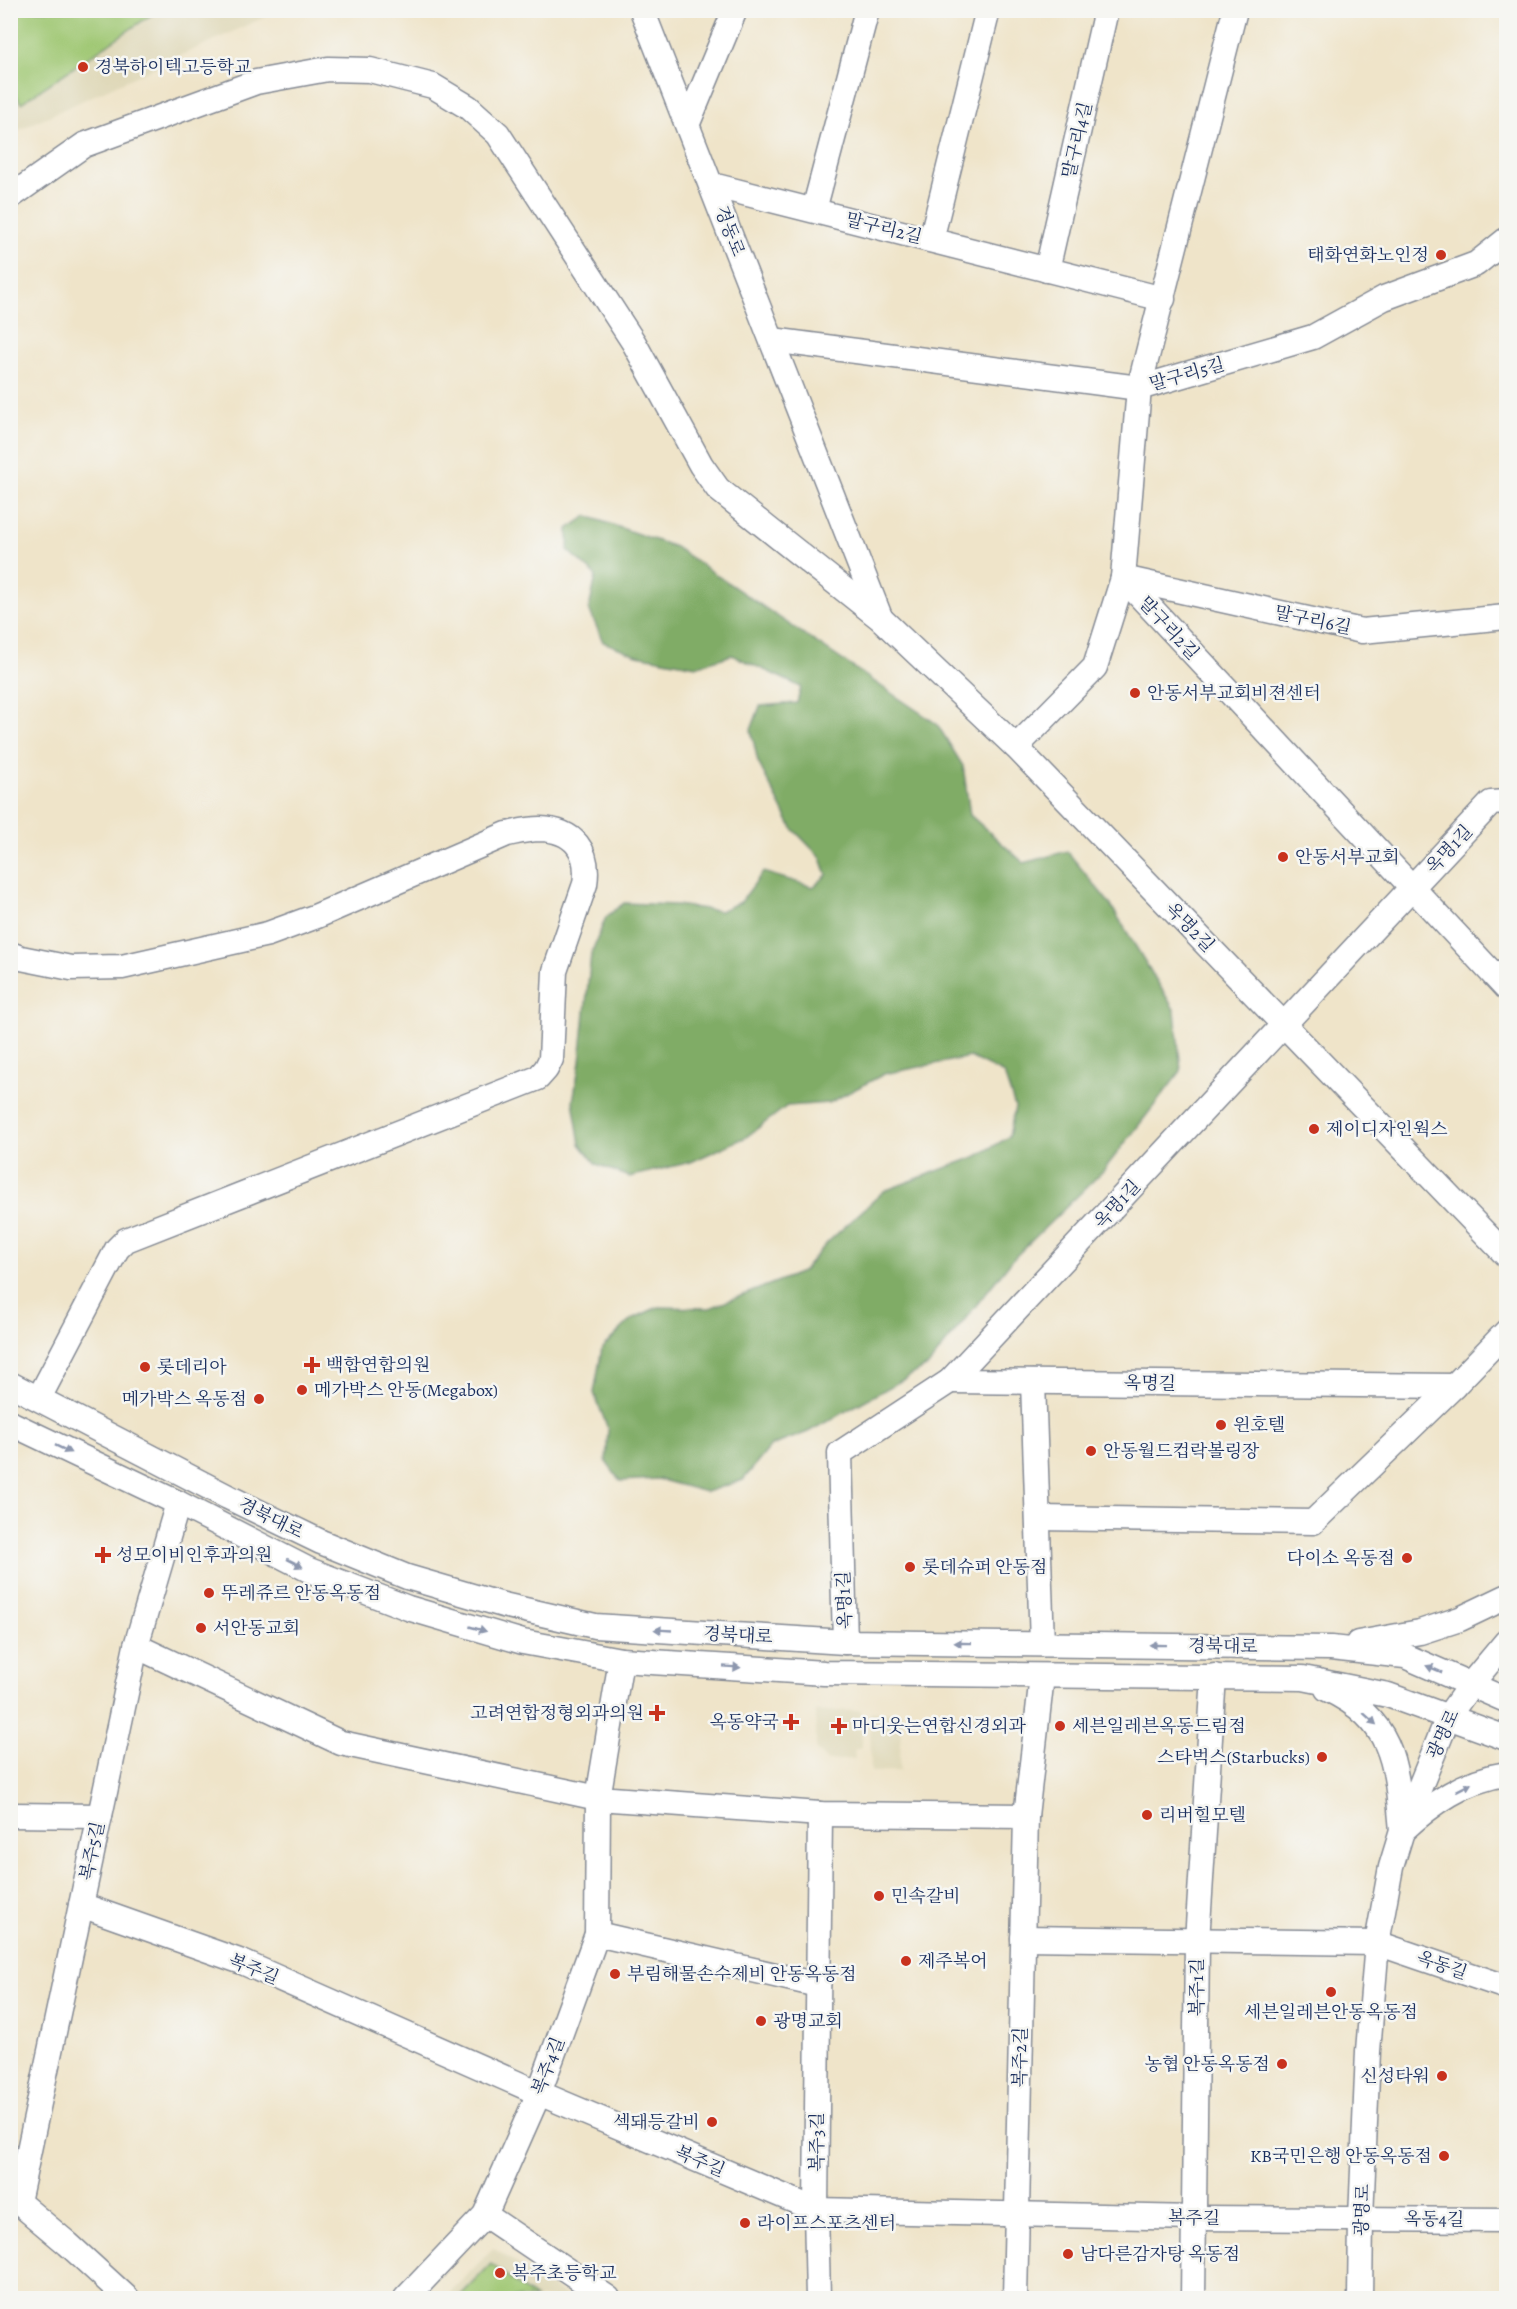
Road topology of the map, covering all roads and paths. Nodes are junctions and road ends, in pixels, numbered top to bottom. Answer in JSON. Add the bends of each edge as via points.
{"nodes":[{"id":1,"x":642,"y":10,"type":"edge"},
{"id":2,"x":735,"y":10,"type":"edge"},
{"id":3,"x":867,"y":10,"type":"edge"},
{"id":4,"x":988,"y":10,"type":"edge"},
{"id":5,"x":1106,"y":10,"type":"edge"},
{"id":6,"x":1235,"y":10,"type":"edge"},
{"id":7,"x":688,"y":123,"type":"junction"},
{"id":8,"x":711,"y":184,"type":"junction"},
{"id":9,"x":10,"y":197,"type":"edge"},
{"id":10,"x":814,"y":210,"type":"junction"},
{"id":11,"x":931,"y":240,"type":"junction"},
{"id":12,"x":1506,"y":240,"type":"edge"},
{"id":13,"x":1047,"y":270,"type":"junction"},
{"id":14,"x":1163,"y":299,"type":"junction"},
{"id":15,"x":772,"y":340,"type":"junction"},
{"id":16,"x":1139,"y":388,"type":"junction"},
{"id":17,"x":1123,"y":578,"type":"junction"},
{"id":18,"x":1506,"y":617,"type":"edge"},
{"id":19,"x":880,"y":618,"type":"junction"},
{"id":20,"x":1016,"y":747,"type":"junction"},
{"id":21,"x":1506,"y":802,"type":"edge"},
{"id":22,"x":1412,"y":888,"type":"junction"},
{"id":23,"x":10,"y":954,"type":"edge"},
{"id":24,"x":1506,"y":988,"type":"edge"},
{"id":25,"x":1285,"y":1025,"type":"junction"},
{"id":26,"x":1506,"y":1255,"type":"edge"},
{"id":27,"x":1506,"y":1332,"type":"edge"},
{"id":28,"x":950,"y":1382,"type":"junction"},
{"id":29,"x":1033,"y":1382,"type":"junction"},
{"id":30,"x":10,"y":1384,"type":"edge"},
{"id":31,"x":1454,"y":1386,"type":"junction"},
{"id":32,"x":39,"y":1398,"type":"junction"},
{"id":33,"x":10,"y":1423,"type":"edge"},
{"id":34,"x":178,"y":1503,"type":"junction"},
{"id":35,"x":1038,"y":1518,"type":"junction"},
{"id":36,"x":1506,"y":1597,"type":"edge"},
{"id":37,"x":845,"y":1642,"type":"junction"},
{"id":38,"x":1506,"y":1642,"type":"edge"},
{"id":39,"x":1042,"y":1644,"type":"junction"},
{"id":40,"x":136,"y":1646,"type":"junction"},
{"id":41,"x":1331,"y":1648,"type":"junction"},
{"id":42,"x":621,"y":1660,"type":"junction"},
{"id":43,"x":1042,"y":1676,"type":"junction"},
{"id":44,"x":1214,"y":1676,"type":"junction"},
{"id":45,"x":1303,"y":1678,"type":"junction"},
{"id":46,"x":1471,"y":1684,"type":"junction"},
{"id":47,"x":1506,"y":1701,"type":"edge"},
{"id":48,"x":1449,"y":1715,"type":"junction"},
{"id":49,"x":1506,"y":1738,"type":"edge"},
{"id":50,"x":1506,"y":1774,"type":"edge"},
{"id":51,"x":598,"y":1798,"type":"junction"},
{"id":52,"x":820,"y":1814,"type":"junction"},
{"id":53,"x":10,"y":1815,"type":"edge"},
{"id":54,"x":100,"y":1816,"type":"junction"},
{"id":55,"x":1026,"y":1816,"type":"junction"},
{"id":56,"x":1402,"y":1831,"type":"junction"},
{"id":57,"x":81,"y":1905,"type":"junction"},
{"id":58,"x":597,"y":1935,"type":"junction"},
{"id":59,"x":1023,"y":1938,"type":"junction"},
{"id":60,"x":1197,"y":1941,"type":"junction"},
{"id":61,"x":1377,"y":1943,"type":"junction"},
{"id":62,"x":818,"y":1985,"type":"junction"},
{"id":63,"x":1506,"y":1987,"type":"edge"},
{"id":64,"x":539,"y":2093,"type":"junction"},
{"id":65,"x":14,"y":2201,"type":"edge"},
{"id":66,"x":816,"y":2210,"type":"junction"},
{"id":67,"x":485,"y":2215,"type":"junction"},
{"id":68,"x":1017,"y":2215,"type":"junction"},
{"id":69,"x":1195,"y":2218,"type":"junction"},
{"id":70,"x":1361,"y":2218,"type":"junction"},
{"id":71,"x":1506,"y":2220,"type":"edge"},
{"id":72,"x":127,"y":2298,"type":"edge"},
{"id":73,"x":406,"y":2298,"type":"edge"},
{"id":74,"x":608,"y":2298,"type":"edge"},
{"id":75,"x":818,"y":2298,"type":"edge"},
{"id":76,"x":1015,"y":2298,"type":"edge"},
{"id":77,"x":1193,"y":2298,"type":"edge"},
{"id":78,"x":1360,"y":2298,"type":"edge"}],
"edges":[{"from":1,"to":7,"type":"street","name":"경동로"},
{"from":2,"to":7,"type":"street"},
{"from":3,"to":10,"type":"street"},
{"from":4,"to":11,"type":"street"},
{"from":5,"to":13,"type":"street","name":"말구리4길"},
{"from":6,"to":14,"type":"street"},
{"from":7,"to":8,"type":"street","name":"경동로"},
{"from":8,"to":10,"type":"street","name":"말구리2길"},
{"from":8,"to":15,"type":"street","name":"경동로"},
{"from":9,"to":19,"type":"street","name":"옥명2길","via":[[84,145],[256,82],[328,69],[370,70],[433,86],[468,107],[498,134],[634,342],[718,489]]},
{"from":10,"to":11,"type":"street","name":"말구리2길"},
{"from":11,"to":13,"type":"street","name":"말구리2길"},
{"from":12,"to":16,"type":"street","name":"말구리5길","via":[[1476,264],[1384,297],[1313,337]]},
{"from":13,"to":14,"type":"street","name":"말구리2길"},
{"from":14,"to":16,"type":"street"},
{"from":15,"to":16,"type":"street","name":"말구리5길"},
{"from":15,"to":19,"type":"street","name":"경동로"},
{"from":16,"to":17,"type":"street"},
{"from":17,"to":18,"type":"street","name":"말구리6길","via":[[1362,631]]},
{"from":17,"to":20,"type":"street","via":[[1095,667]]},
{"from":17,"to":22,"type":"street","name":"말구리2길"},
{"from":19,"to":20,"type":"street","name":"옥명2길"},
{"from":20,"to":25,"type":"street","name":"옥명2길"},
{"from":21,"to":22,"type":"street","name":"옥명1길","via":[[1491,803]]},
{"from":22,"to":24,"type":"street","name":"말구리2길"},
{"from":22,"to":25,"type":"street","name":"옥명1길"},
{"from":23,"to":32,"type":"street","via":[[71,968],[122,967],[268,934],[507,834],[539,829],[560,832],[576,841],[585,856],[585,884],[555,971],[551,1059],[538,1078],[126,1240],[117,1249]]},
{"from":25,"to":26,"type":"street","name":"옥명2길"},
{"from":25,"to":28,"type":"street","name":"옥명1길"},
{"from":27,"to":31,"type":"street"},
{"from":28,"to":29,"type":"street","name":"옥명길"},
{"from":28,"to":37,"type":"street","name":"옥명1길","via":[[840,1454]]},
{"from":29,"to":31,"type":"street","name":"옥명길"},
{"from":29,"to":35,"type":"street"},
{"from":30,"to":32,"type":"street","name":"경북대로"},
{"from":31,"to":35,"type":"street","via":[[1313,1522]]},
{"from":37,"to":32,"type":"street","name":"경북대로","one_way":true,"via":[[595,1626],[407,1578],[280,1522]]},
{"from":33,"to":34,"type":"street","name":"경북대로","one_way":true},
{"from":34,"to":40,"type":"street","name":"복주5길"},
{"from":34,"to":42,"type":"street","name":"경북대로","one_way":true,"via":[[309,1570],[408,1608],[524,1642]]},
{"from":35,"to":39,"type":"street"},
{"from":36,"to":41,"type":"street","via":[[1460,1619],[1420,1632]]},
{"from":39,"to":37,"type":"street","name":"경북대로","one_way":true},
{"from":38,"to":46,"type":"street","name":"광명로"},
{"from":41,"to":39,"type":"street","name":"경북대로","one_way":true},
{"from":40,"to":51,"type":"street","via":[[341,1743]]},
{"from":40,"to":54,"type":"street","name":"복주5길"},
{"from":46,"to":41,"type":"street","name":"경북대로","one_way":true,"via":[[1405,1656]]},
{"from":42,"to":43,"type":"street","name":"경북대로","one_way":true,"via":[[824,1673]]},
{"from":42,"to":51,"type":"street","name":"복주4길"},
{"from":43,"to":44,"type":"street","name":"경북대로"},
{"from":43,"to":55,"type":"street","name":"복주2길"},
{"from":44,"to":45,"type":"street","name":"경북대로"},
{"from":44,"to":60,"type":"street","name":"복주1길"},
{"from":45,"to":48,"type":"street","name":"경북대로","via":[[1388,1695]]},
{"from":45,"to":56,"type":"street","one_way":true,"via":[[1340,1695],[1377,1726],[1391,1753]]},
{"from":46,"to":47,"type":"street","name":"경북대로"},
{"from":46,"to":48,"type":"street","name":"광명로"},
{"from":48,"to":49,"type":"street","name":"경북대로"},
{"from":48,"to":56,"type":"street","name":"광명로"},
{"from":56,"to":50,"type":"street","one_way":true,"via":[[1449,1794]]},
{"from":51,"to":52,"type":"street"},
{"from":51,"to":58,"type":"street","name":"복주4길"},
{"from":52,"to":55,"type":"street"},
{"from":52,"to":62,"type":"street","name":"복주3길"},
{"from":53,"to":54,"type":"street"},
{"from":54,"to":57,"type":"street","name":"복주5길"},
{"from":55,"to":59,"type":"street","name":"복주2길"},
{"from":56,"to":61,"type":"street","name":"광명로"},
{"from":57,"to":64,"type":"street","name":"복주길","via":[[242,1962]]},
{"from":57,"to":65,"type":"street","name":"복주5길"},
{"from":58,"to":62,"type":"street"},
{"from":58,"to":64,"type":"street","name":"복주4길"},
{"from":59,"to":60,"type":"street"},
{"from":59,"to":68,"type":"street","name":"복주2길"},
{"from":60,"to":61,"type":"street"},
{"from":60,"to":69,"type":"street","name":"복주1길"},
{"from":61,"to":63,"type":"street","name":"옥동길"},
{"from":61,"to":70,"type":"street","name":"광명로"},
{"from":62,"to":66,"type":"street","name":"복주3길"},
{"from":64,"to":66,"type":"street","name":"복주길"},
{"from":64,"to":67,"type":"street","name":"복주4길"},
{"from":65,"to":72,"type":"street"},
{"from":66,"to":68,"type":"street","name":"복주길"},
{"from":66,"to":75,"type":"street","name":"복주3길"},
{"from":67,"to":73,"type":"street","name":"복주4길"},
{"from":67,"to":74,"type":"street"},
{"from":68,"to":69,"type":"street","name":"복주길"},
{"from":68,"to":76,"type":"street","name":"복주2길"},
{"from":69,"to":70,"type":"street","name":"복주길"},
{"from":69,"to":77,"type":"street","name":"복주1길"},
{"from":70,"to":71,"type":"street","name":"옥동4길"},
{"from":70,"to":78,"type":"street","name":"광명로"}]}
